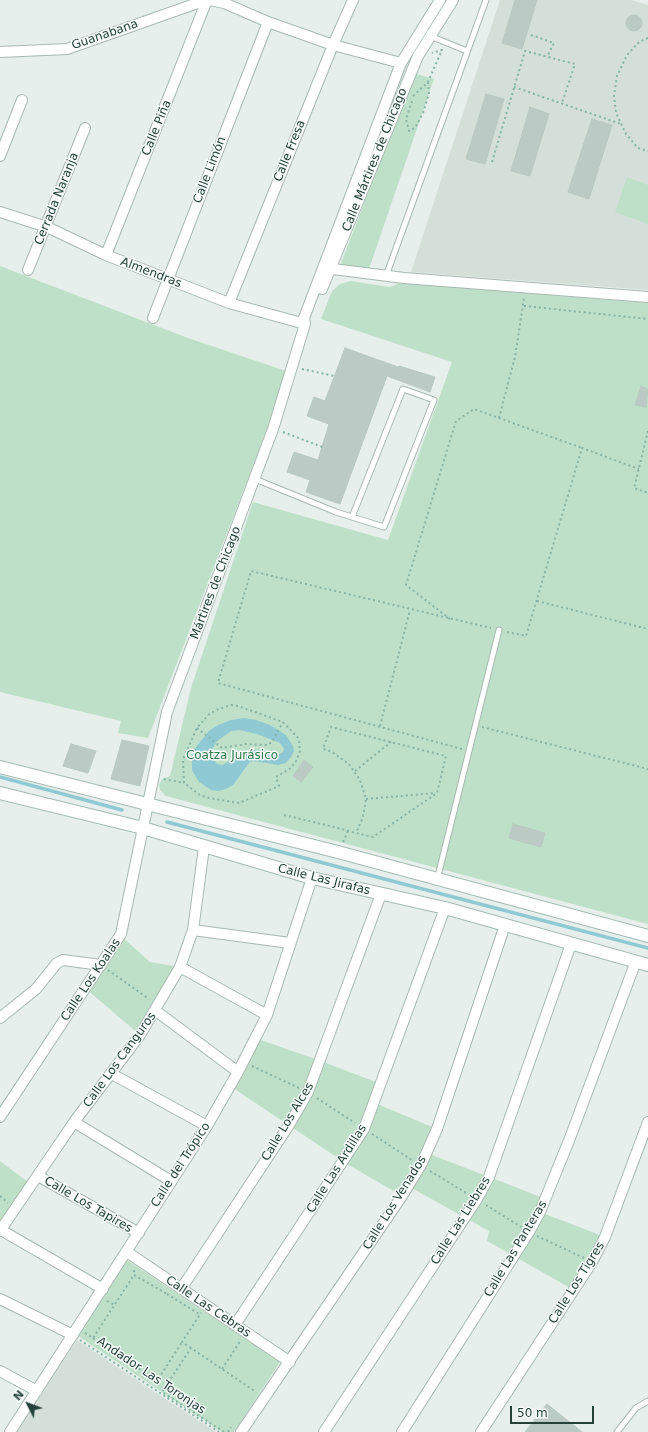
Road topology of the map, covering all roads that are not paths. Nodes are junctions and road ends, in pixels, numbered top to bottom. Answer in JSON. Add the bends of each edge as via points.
{"nodes":[{"id":1,"x":206,"y":0,"type":"edge"},
{"id":2,"x":210,"y":0,"type":"edge"},
{"id":3,"x":354,"y":0,"type":"edge"},
{"id":4,"x":440,"y":0,"type":"edge"},
{"id":5,"x":453,"y":0,"type":"edge"},
{"id":6,"x":486,"y":0,"type":"edge"},
{"id":7,"x":225,"y":2,"type":"edge"},
{"id":8,"x":268,"y":22,"type":"junction"},
{"id":9,"x":430,"y":36,"type":"junction"},
{"id":10,"x":333,"y":45,"type":"junction"},
{"id":11,"x":467,"y":51,"type":"junction"},
{"id":12,"x":0,"y":52,"type":"edge"},
{"id":13,"x":401,"y":62,"type":"junction"},
{"id":14,"x":22,"y":100,"type":"dead end"},
{"id":15,"x":85,"y":128,"type":"dead end"},
{"id":16,"x":0,"y":156,"type":"edge"},
{"id":17,"x":0,"y":212,"type":"edge"},
{"id":18,"x":47,"y":227,"type":"junction"},
{"id":19,"x":106,"y":255,"type":"junction"},
{"id":20,"x":327,"y":268,"type":"junction"},
{"id":21,"x":28,"y":270,"type":"dead end"},
{"id":22,"x":386,"y":276,"type":"junction"},
{"id":23,"x":168,"y":279,"type":"junction"},
{"id":24,"x":648,"y":297,"type":"edge"},
{"id":25,"x":229,"y":303,"type":"junction"},
{"id":26,"x":153,"y":318,"type":"dead end"},
{"id":27,"x":305,"y":324,"type":"junction"},
{"id":28,"x":292,"y":366,"type":"joint"},
{"id":29,"x":255,"y":479,"type":"junction"},
{"id":30,"x":352,"y":517,"type":"junction"},
{"id":31,"x":499,"y":630,"type":"road end"},
{"id":32,"x":0,"y":767,"type":"edge"},
{"id":33,"x":0,"y":793,"type":"edge"},
{"id":34,"x":149,"y":803,"type":"junction"},
{"id":35,"x":143,"y":828,"type":"junction"},
{"id":36,"x":204,"y":847,"type":"junction"},
{"id":37,"x":312,"y":878,"type":"junction"},
{"id":38,"x":438,"y":880,"type":"junction"},
{"id":39,"x":381,"y":894,"type":"junction"},
{"id":40,"x":445,"y":908,"type":"junction"},
{"id":41,"x":505,"y":925,"type":"junction"},
{"id":42,"x":193,"y":930,"type":"junction"},
{"id":43,"x":648,"y":936,"type":"edge"},
{"id":44,"x":290,"y":943,"type":"junction"},
{"id":45,"x":571,"y":944,"type":"junction"},
{"id":46,"x":636,"y":961,"type":"junction"},
{"id":47,"x":648,"y":965,"type":"edge"},
{"id":48,"x":101,"y":966,"type":"junction"},
{"id":49,"x":180,"y":967,"type":"junction"},
{"id":50,"x":157,"y":1008,"type":"junction"},
{"id":51,"x":268,"y":1015,"type":"junction"},
{"id":52,"x":0,"y":1018,"type":"edge"},
{"id":53,"x":238,"y":1072,"type":"junction"},
{"id":54,"x":112,"y":1074,"type":"junction"},
{"id":55,"x":0,"y":1117,"type":"edge"},
{"id":56,"x":74,"y":1122,"type":"junction"},
{"id":57,"x":648,"y":1122,"type":"edge"},
{"id":58,"x":207,"y":1126,"type":"junction"},
{"id":59,"x":38,"y":1176,"type":"junction"},
{"id":60,"x":171,"y":1181,"type":"junction"},
{"id":61,"x":0,"y":1231,"type":"edge"},
{"id":62,"x":138,"y":1233,"type":"junction"},
{"id":63,"x":131,"y":1255,"type":"junction"},
{"id":64,"x":103,"y":1289,"type":"junction"},
{"id":65,"x":181,"y":1289,"type":"junction"},
{"id":66,"x":0,"y":1299,"type":"edge"},
{"id":67,"x":235,"y":1325,"type":"junction"},
{"id":68,"x":75,"y":1332,"type":"junction"},
{"id":69,"x":290,"y":1362,"type":"junction"},
{"id":70,"x":0,"y":1371,"type":"edge"},
{"id":71,"x":37,"y":1391,"type":"junction"},
{"id":72,"x":648,"y":1401,"type":"edge"},
{"id":73,"x":10,"y":1432,"type":"edge"},
{"id":74,"x":241,"y":1432,"type":"edge"},
{"id":75,"x":324,"y":1432,"type":"edge"},
{"id":76,"x":402,"y":1432,"type":"edge"},
{"id":77,"x":481,"y":1432,"type":"edge"},
{"id":78,"x":617,"y":1432,"type":"edge"}],
"edges":[{"from":1,"to":12,"type":"street","name":"Guanabana","via":[[67,49]]},
{"from":1,"to":19,"type":"street","name":"Calle Piña"},
{"from":2,"to":7,"type":"street"},
{"from":3,"to":10,"type":"street","name":"Calle Fresa"},
{"from":4,"to":13,"type":"street","name":"Calle Mártires de Chicago"},
{"from":5,"to":9,"type":"street","name":"Calle Mártires de Chicago"},
{"from":6,"to":11,"type":"lane"},
{"from":7,"to":8,"type":"street"},
{"from":8,"to":10,"type":"street"},
{"from":8,"to":23,"type":"street","name":"Calle Limón"},
{"from":9,"to":11,"type":"lane"},
{"from":9,"to":20,"type":"street","name":"Calle Mártires de Chicago","via":[[418,56]]},
{"from":10,"to":13,"type":"street"},
{"from":10,"to":25,"type":"street","name":"Calle Fresa"},
{"from":11,"to":22,"type":"lane"},
{"from":13,"to":20,"type":"street","name":"Calle Mártires de Chicago"},
{"from":14,"to":16,"type":"street"},
{"from":15,"to":18,"type":"street","name":"Cerrada Naranja"},
{"from":17,"to":18,"type":"street","name":"Almendras"},
{"from":18,"to":19,"type":"street","name":"Almendras"},
{"from":18,"to":21,"type":"street","name":"Cerrada Naranja"},
{"from":19,"to":23,"type":"street","name":"Almendras"},
{"from":20,"to":22,"type":"street"},
{"from":20,"to":27,"type":"street","name":"Calle Mártires de Chicago","via":[[304,318]]},
{"from":22,"to":24,"type":"street"},
{"from":23,"to":25,"type":"street","name":"Almendras"},
{"from":23,"to":26,"type":"street","name":"Calle Limón"},
{"from":25,"to":27,"type":"street","name":"Almendras"},
{"from":27,"to":28,"type":"street","name":"Calle Mártires de Chicago"},
{"from":28,"to":29,"type":"street","name":"Mártires de Chicago"},
{"from":29,"to":30,"type":"lane"},
{"from":29,"to":34,"type":"street","name":"Mártires de Chicago","via":[[167,712]]},
{"from":30,"to":30,"type":"lane","via":[[384,527],[434,400],[403,389]]},
{"from":31,"to":38,"type":"lane"},
{"from":32,"to":34,"type":"main road"},
{"from":33,"to":35,"type":"main road","name":"Calle Las Jirafas"},
{"from":34,"to":35,"type":"street","name":"Calle Los Koalas"},
{"from":34,"to":38,"type":"main road"},
{"from":35,"to":36,"type":"main road","name":"Calle Las Jirafas"},
{"from":35,"to":48,"type":"street","name":"Calle Los Koalas","via":[[121,934]]},
{"from":36,"to":37,"type":"main road","name":"Calle Las Jirafas"},
{"from":36,"to":42,"type":"street","name":"Calle Los Canguros"},
{"from":37,"to":39,"type":"main road","name":"Calle Las Jirafas"},
{"from":37,"to":44,"type":"street","name":"Calle del Trópico"},
{"from":38,"to":43,"type":"main road"},
{"from":39,"to":40,"type":"main road","name":"Calle Las Jirafas"},
{"from":39,"to":65,"type":"street","name":"Calle Los Alces","via":[[308,1092]]},
{"from":40,"to":41,"type":"main road","name":"Calle Las Jirafas"},
{"from":40,"to":67,"type":"street","name":"Calle Las Ardillas","via":[[364,1129]]},
{"from":41,"to":45,"type":"main road","name":"Calle Las Jirafas"},
{"from":41,"to":69,"type":"street","name":"Calle Los Venados","via":[[427,1153],[402,1196]]},
{"from":42,"to":44,"type":"street"},
{"from":42,"to":49,"type":"street","name":"Calle Los Canguros"},
{"from":44,"to":51,"type":"street","name":"Calle del Trópico"},
{"from":45,"to":46,"type":"main road","name":"Calle Las Jirafas"},
{"from":45,"to":75,"type":"street","name":"Calle Las Liebres","via":[[489,1177],[469,1212]]},
{"from":46,"to":47,"type":"main road","name":"Calle Las Jirafas"},
{"from":46,"to":76,"type":"street","name":"Calle Las Panteras","via":[[540,1212]]},
{"from":48,"to":52,"type":"street","via":[[63,960],[57,963],[36,989]]},
{"from":48,"to":55,"type":"street","name":"Calle Los Koalas"},
{"from":49,"to":50,"type":"street","name":"Calle Los Canguros"},
{"from":49,"to":51,"type":"street"},
{"from":50,"to":53,"type":"street"},
{"from":50,"to":54,"type":"street","name":"Calle Los Canguros"},
{"from":51,"to":53,"type":"street","name":"Calle del Trópico"},
{"from":53,"to":58,"type":"street","name":"Calle del Trópico"},
{"from":54,"to":56,"type":"street","name":"Calle Los Canguros"},
{"from":54,"to":58,"type":"street"},
{"from":56,"to":59,"type":"street","name":"Calle Los Canguros"},
{"from":56,"to":60,"type":"street"},
{"from":57,"to":77,"type":"street","name":"Calle Los Tigres","via":[[613,1218],[592,1262]]},
{"from":58,"to":60,"type":"street","name":"Calle del Trópico"},
{"from":59,"to":61,"type":"street","name":"Calle Los Canguros"},
{"from":59,"to":62,"type":"street","name":"Calle Los Tapires"},
{"from":60,"to":62,"type":"street","name":"Calle del Trópico"},
{"from":61,"to":64,"type":"street"},
{"from":62,"to":63,"type":"street","name":"Calle del Trópico"},
{"from":63,"to":64,"type":"street","name":"Calle del Trópico"},
{"from":63,"to":65,"type":"street","name":"Calle Las Cebras"},
{"from":64,"to":68,"type":"street","name":"Calle del Trópico"},
{"from":65,"to":67,"type":"street","name":"Calle Las Cebras"},
{"from":66,"to":68,"type":"street"},
{"from":67,"to":69,"type":"street","name":"Calle Las Cebras"},
{"from":68,"to":71,"type":"street","name":"Calle del Trópico"},
{"from":69,"to":74,"type":"street","name":"Calle Los Venados"},
{"from":70,"to":71,"type":"street"},
{"from":71,"to":73,"type":"street","name":"Calle del Trópico"},
{"from":72,"to":78,"type":"lane","via":[[636,1408]]}]}
